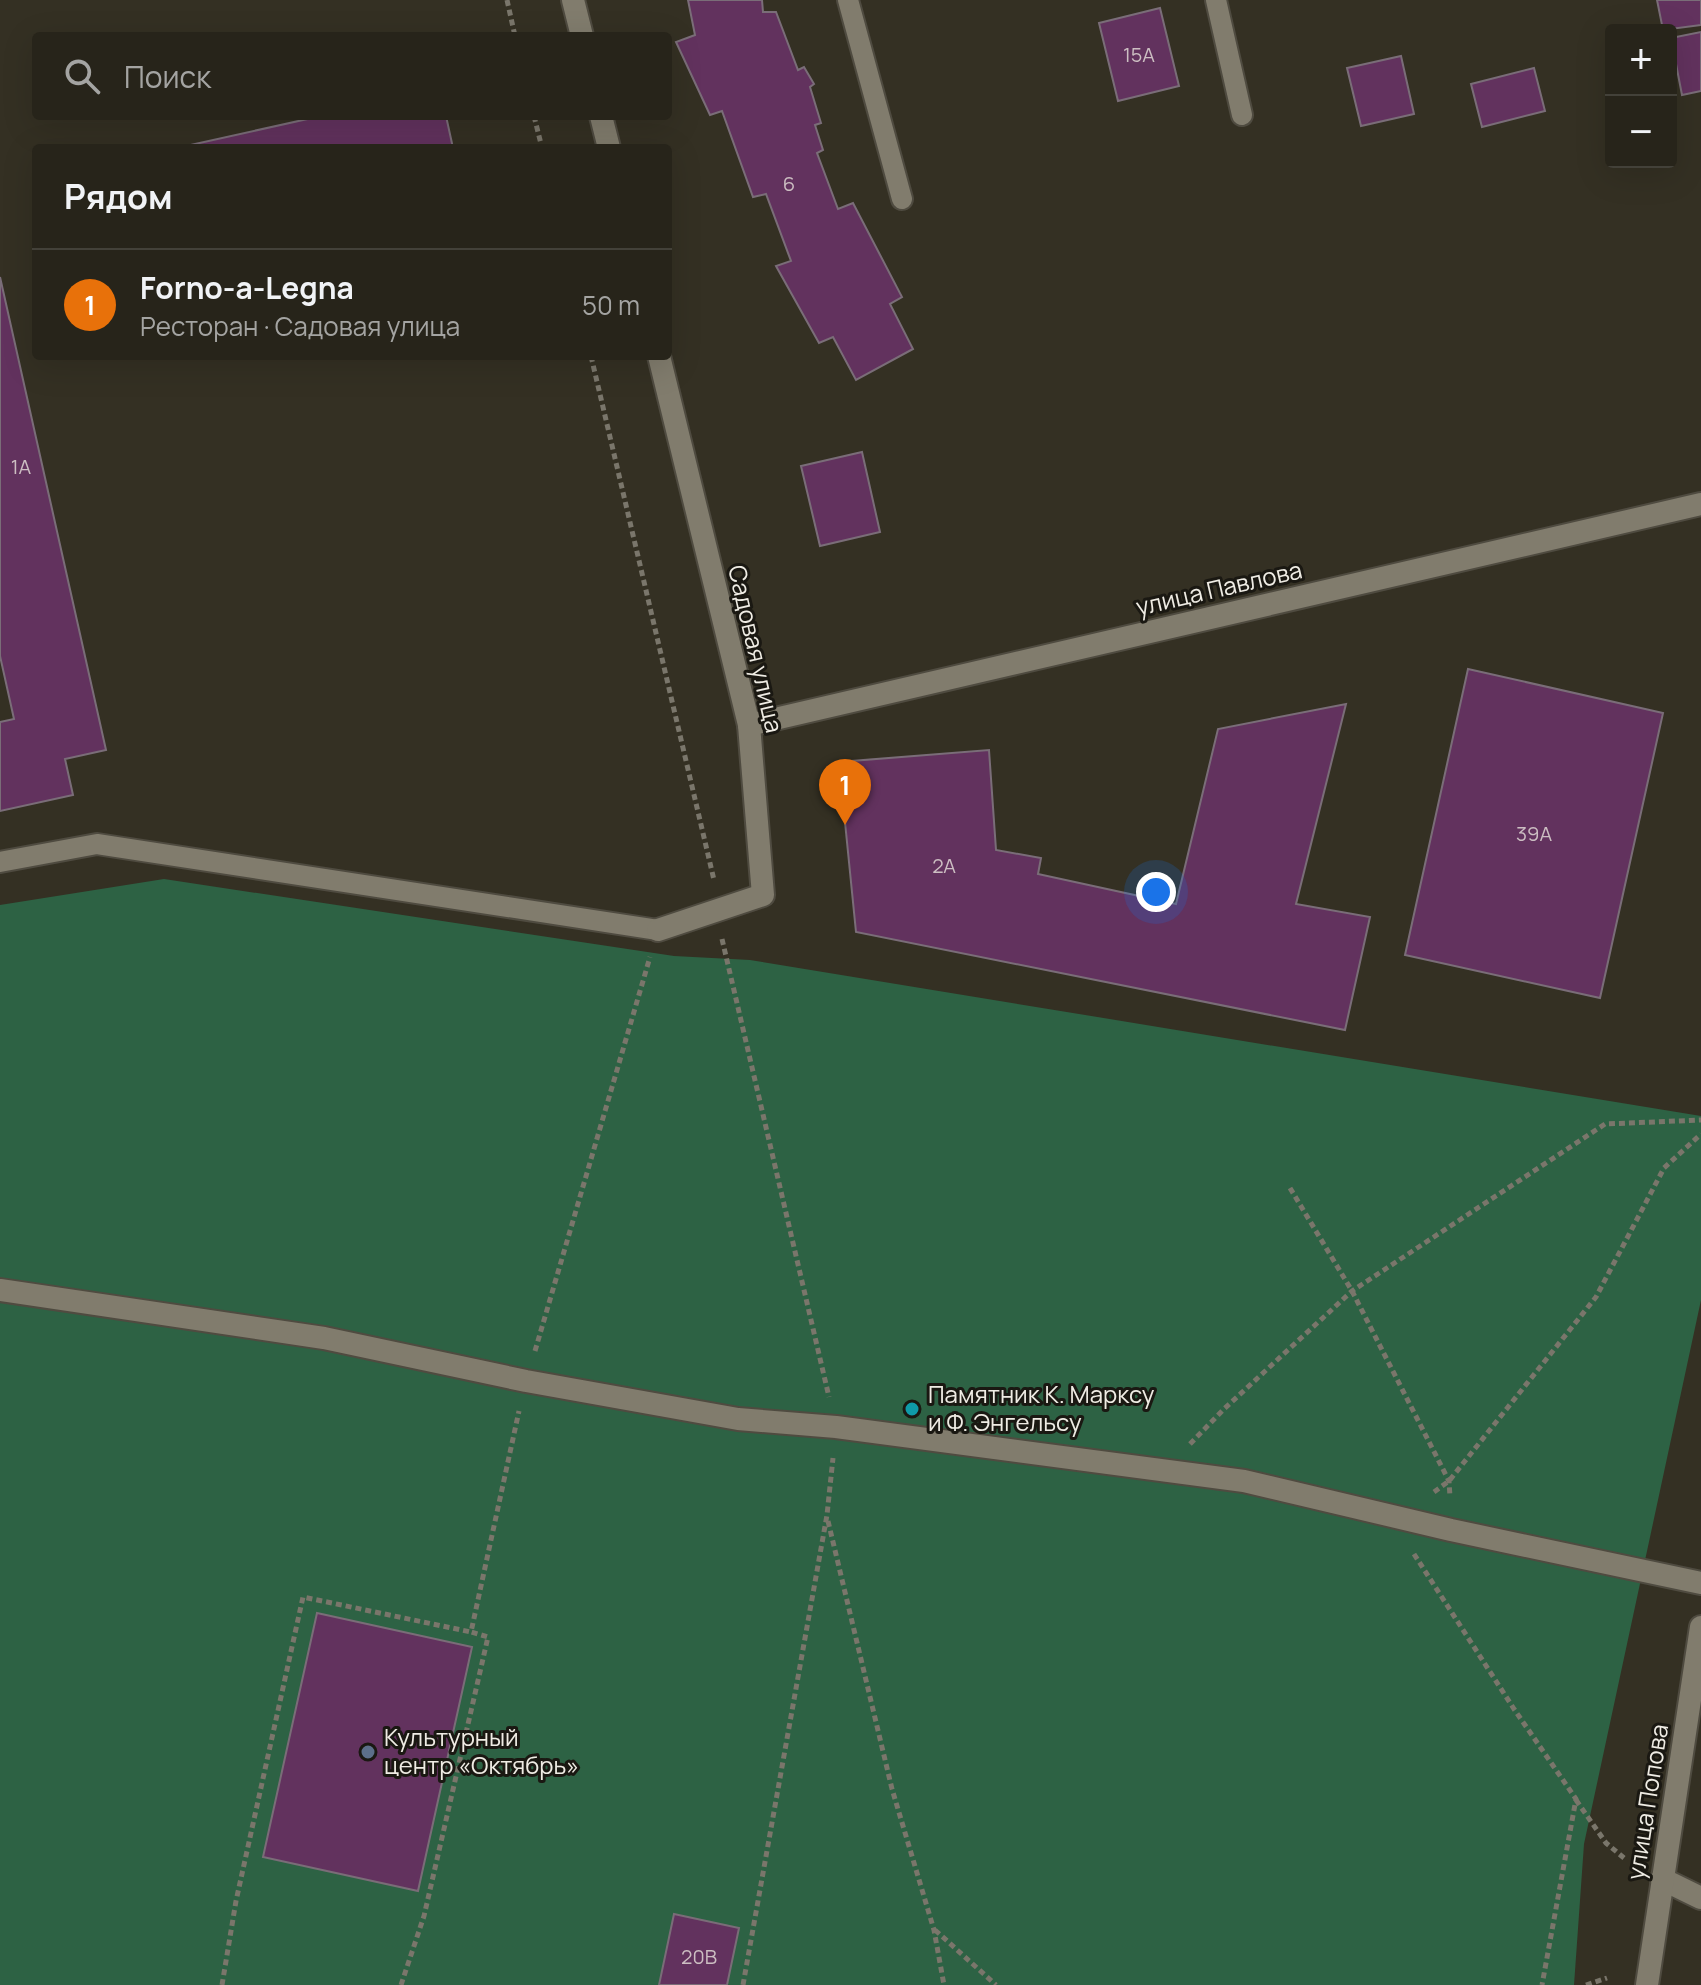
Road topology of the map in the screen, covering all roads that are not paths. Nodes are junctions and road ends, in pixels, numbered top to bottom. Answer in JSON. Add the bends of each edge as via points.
{"nodes":[{"id":1,"x":573,"y":0,"type":"edge"},
{"id":2,"x":848,"y":0,"type":"edge"},
{"id":3,"x":1216,"y":0,"type":"edge"},
{"id":4,"x":581,"y":32,"type":"edge"},
{"id":5,"x":1242,"y":115,"type":"dead end"},
{"id":6,"x":602,"y":120,"type":"edge"},
{"id":7,"x":608,"y":144,"type":"edge"},
{"id":8,"x":902,"y":199,"type":"dead end"},
{"id":9,"x":660,"y":360,"type":"edge"},
{"id":10,"x":1701,"y":504,"type":"edge"},
{"id":11,"x":749,"y":725,"type":"junction"},
{"id":12,"x":0,"y":862,"type":"edge"},
{"id":13,"x":658,"y":930,"type":"joint"},
{"id":14,"x":0,"y":1290,"type":"edge"},
{"id":15,"x":1701,"y":1583,"type":"edge"},
{"id":16,"x":1701,"y":1627,"type":"edge"},
{"id":17,"x":1662,"y":1879,"type":"junction"},
{"id":18,"x":1701,"y":1898,"type":"edge"},
{"id":19,"x":1647,"y":1985,"type":"edge"}],
"edges":[{"from":1,"to":4,"type":"street"},
{"from":2,"to":8,"type":"lane"},
{"from":3,"to":5,"type":"lane"},
{"from":6,"to":7,"type":"street"},
{"from":9,"to":11,"type":"street","name":"Садовая улица"},
{"from":10,"to":11,"type":"street","name":"улица Павлова"},
{"from":11,"to":13,"type":"street","name":"Садовая улица","via":[[763,895]]},
{"from":12,"to":13,"type":"lane","via":[[97,844]]},
{"from":14,"to":15,"type":"street","via":[[324,1338],[738,1419],[1244,1481]]},
{"from":16,"to":17,"type":"street","name":"улица Попова"},
{"from":17,"to":18,"type":"street"},
{"from":17,"to":19,"type":"street","name":"улица Попова"}]}
